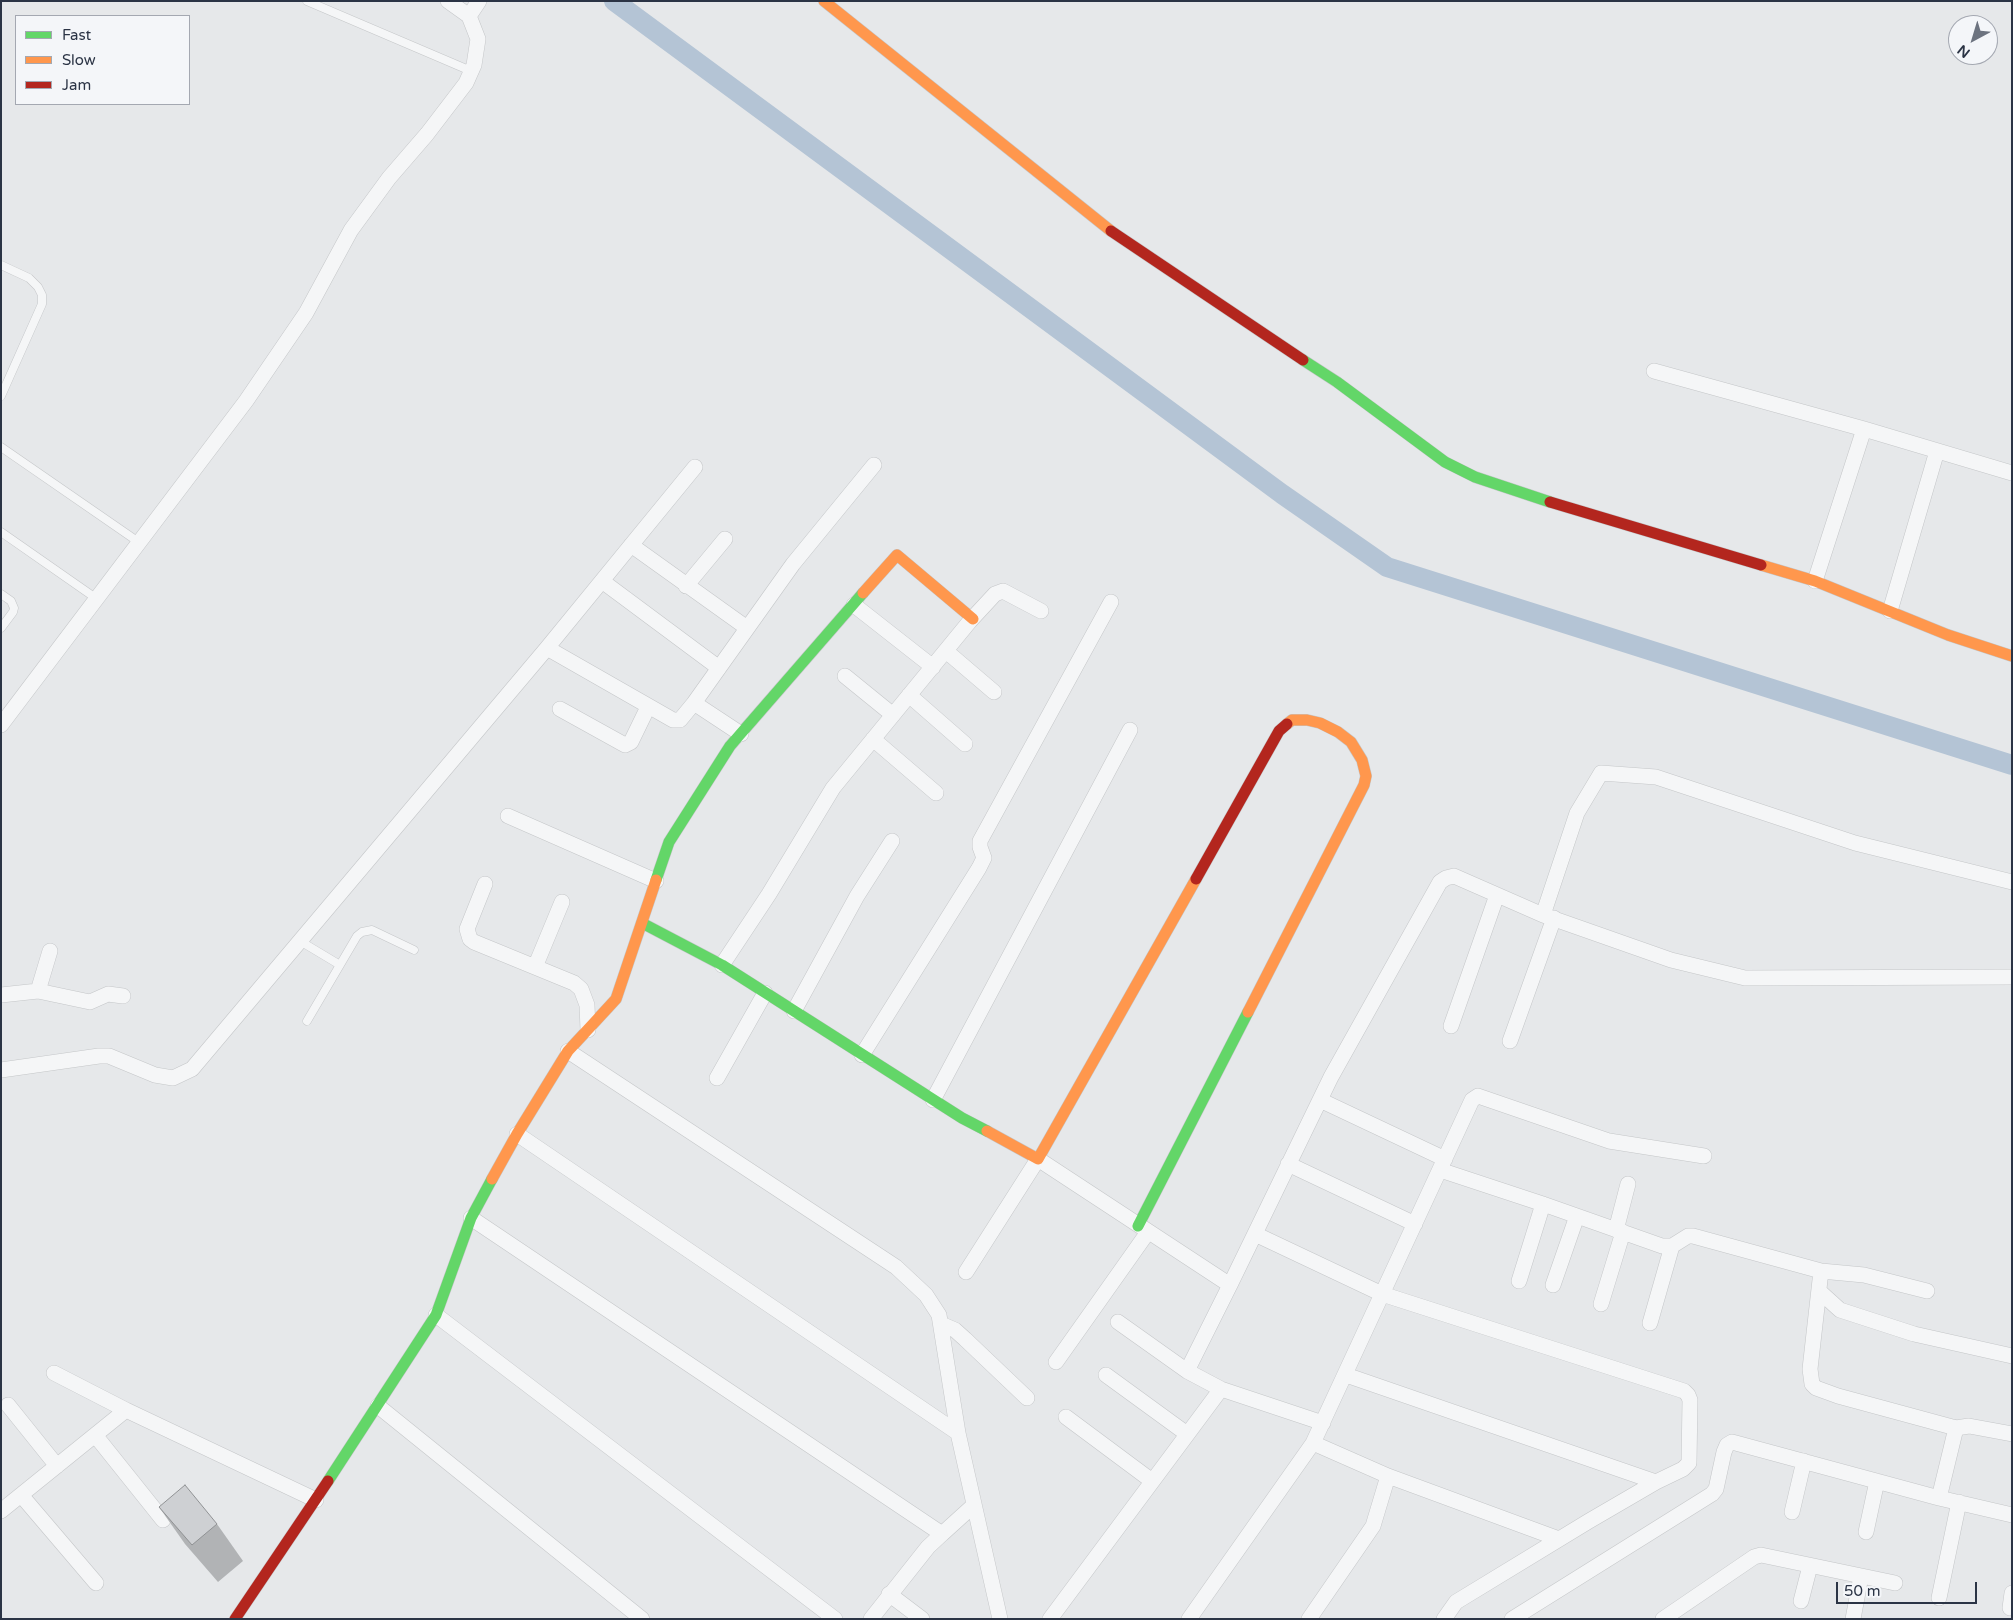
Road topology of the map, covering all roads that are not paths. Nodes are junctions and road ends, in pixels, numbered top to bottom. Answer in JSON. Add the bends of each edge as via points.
{"nodes":[{"id":1,"x":307,"y":1,"type":"edge"},
{"id":2,"x":448,"y":1,"type":"edge"},
{"id":3,"x":479,"y":1,"type":"edge"},
{"id":4,"x":824,"y":1,"type":"edge"},
{"id":5,"x":470,"y":16,"type":"junction"},
{"id":6,"x":471,"y":71,"type":"junction"},
{"id":7,"x":1,"y":266,"type":"edge"},
{"id":8,"x":1654,"y":371,"type":"dead end"},
{"id":9,"x":1,"y":375,"type":"edge"},
{"id":10,"x":6,"y":385,"type":"junction"},
{"id":11,"x":1,"y":396,"type":"edge"},
{"id":12,"x":1864,"y":429,"type":"junction"},
{"id":13,"x":1,"y":447,"type":"edge"},
{"id":14,"x":1938,"y":451,"type":"junction"},
{"id":15,"x":874,"y":465,"type":"dead end"},
{"id":16,"x":694,"y":467,"type":"dead end"},
{"id":17,"x":2012,"y":473,"type":"edge"},
{"id":18,"x":1,"y":532,"type":"edge"},
{"id":19,"x":725,"y":539,"type":"dead end"},
{"id":20,"x":140,"y":543,"type":"junction"},
{"id":21,"x":631,"y":545,"type":"junction"},
{"id":22,"x":602,"y":581,"type":"junction"},
{"id":23,"x":1815,"y":581,"type":"junction"},
{"id":24,"x":686,"y":586,"type":"junction"},
{"id":25,"x":1,"y":594,"type":"edge"},
{"id":26,"x":97,"y":599,"type":"junction"},
{"id":27,"x":1111,"y":602,"type":"dead end"},
{"id":28,"x":854,"y":605,"type":"junction"},
{"id":29,"x":1041,"y":611,"type":"dead end"},
{"id":30,"x":1890,"y":611,"type":"junction"},
{"id":31,"x":973,"y":618,"type":"junction"},
{"id":32,"x":1,"y":628,"type":"edge"},
{"id":33,"x":747,"y":628,"type":"junction"},
{"id":34,"x":547,"y":648,"type":"junction"},
{"id":35,"x":946,"y":651,"type":"junction"},
{"id":36,"x":2012,"y":656,"type":"edge"},
{"id":37,"x":933,"y":667,"type":"junction"},
{"id":38,"x":719,"y":668,"type":"junction"},
{"id":39,"x":844,"y":676,"type":"dead end"},
{"id":40,"x":994,"y":692,"type":"dead end"},
{"id":41,"x":909,"y":695,"type":"junction"},
{"id":42,"x":694,"y":703,"type":"junction"},
{"id":43,"x":648,"y":706,"type":"junction"},
{"id":44,"x":560,"y":708,"type":"dead end"},
{"id":45,"x":893,"y":714,"type":"junction"},
{"id":46,"x":1,"y":725,"type":"edge"},
{"id":47,"x":1130,"y":730,"type":"dead end"},
{"id":48,"x":741,"y":734,"type":"junction"},
{"id":49,"x":872,"y":739,"type":"junction"},
{"id":50,"x":965,"y":744,"type":"dead end"},
{"id":51,"x":936,"y":793,"type":"dead end"},
{"id":52,"x":508,"y":816,"type":"dead end"},
{"id":53,"x":892,"y":841,"type":"dead end"},
{"id":54,"x":656,"y":881,"type":"junction"},
{"id":55,"x":2012,"y":882,"type":"edge"},
{"id":56,"x":485,"y":884,"type":"dead end"},
{"id":57,"x":1496,"y":895,"type":"junction"},
{"id":58,"x":562,"y":902,"type":"dead end"},
{"id":59,"x":1548,"y":916,"type":"junction"},
{"id":60,"x":642,"y":923,"type":"junction"},
{"id":61,"x":300,"y":941,"type":"junction"},
{"id":62,"x":414,"y":950,"type":"dead end"},
{"id":63,"x":50,"y":952,"type":"dead end"},
{"id":64,"x":340,"y":965,"type":"junction"},
{"id":65,"x":722,"y":965,"type":"junction"},
{"id":66,"x":535,"y":967,"type":"junction"},
{"id":67,"x":2012,"y":977,"type":"edge"},
{"id":68,"x":38,"y":991,"type":"junction"},
{"id":69,"x":765,"y":993,"type":"junction"},
{"id":70,"x":1,"y":995,"type":"edge"},
{"id":71,"x":123,"y":996,"type":"dead end"},
{"id":72,"x":794,"y":1011,"type":"junction"},
{"id":73,"x":308,"y":1021,"type":"dead end"},
{"id":74,"x":1451,"y":1026,"type":"dead end"},
{"id":75,"x":588,"y":1030,"type":"junction"},
{"id":76,"x":1510,"y":1041,"type":"dead end"},
{"id":77,"x":568,"y":1051,"type":"junction"},
{"id":78,"x":862,"y":1055,"type":"junction"},
{"id":79,"x":1,"y":1070,"type":"edge"},
{"id":80,"x":717,"y":1078,"type":"dead end"},
{"id":81,"x":933,"y":1100,"type":"junction"},
{"id":82,"x":1320,"y":1100,"type":"junction"},
{"id":83,"x":517,"y":1134,"type":"junction"},
{"id":84,"x":1704,"y":1156,"type":"dead end"},
{"id":85,"x":1038,"y":1159,"type":"junction"},
{"id":86,"x":1288,"y":1164,"type":"junction"},
{"id":87,"x":1442,"y":1164,"type":"junction"},
{"id":88,"x":1628,"y":1184,"type":"dead end"},
{"id":89,"x":1543,"y":1204,"type":"junction"},
{"id":90,"x":1577,"y":1216,"type":"junction"},
{"id":91,"x":471,"y":1218,"type":"junction"},
{"id":92,"x":1414,"y":1224,"type":"junction"},
{"id":93,"x":1143,"y":1229,"type":"junction"},
{"id":94,"x":1619,"y":1231,"type":"junction"},
{"id":95,"x":1254,"y":1234,"type":"junction"},
{"id":96,"x":1672,"y":1246,"type":"junction"},
{"id":97,"x":1822,"y":1271,"type":"junction"},
{"id":98,"x":966,"y":1272,"type":"dead end"},
{"id":99,"x":1518,"y":1281,"type":"dead end"},
{"id":100,"x":1230,"y":1285,"type":"junction"},
{"id":101,"x":1553,"y":1285,"type":"dead end"},
{"id":102,"x":1819,"y":1291,"type":"junction"},
{"id":103,"x":1927,"y":1291,"type":"dead end"},
{"id":104,"x":1382,"y":1294,"type":"junction"},
{"id":105,"x":1601,"y":1304,"type":"dead end"},
{"id":106,"x":436,"y":1315,"type":"junction"},
{"id":107,"x":1118,"y":1322,"type":"dead end"},
{"id":108,"x":1650,"y":1323,"type":"dead end"},
{"id":109,"x":941,"y":1324,"type":"junction"},
{"id":110,"x":2012,"y":1356,"type":"edge"},
{"id":111,"x":1056,"y":1362,"type":"dead end"},
{"id":112,"x":1187,"y":1371,"type":"junction"},
{"id":113,"x":54,"y":1373,"type":"dead end"},
{"id":114,"x":1106,"y":1375,"type":"dead end"},
{"id":115,"x":1346,"y":1375,"type":"junction"},
{"id":116,"x":1221,"y":1389,"type":"junction"},
{"id":117,"x":1027,"y":1398,"type":"dead end"},
{"id":118,"x":8,"y":1405,"type":"dead end"},
{"id":119,"x":378,"y":1406,"type":"junction"},
{"id":120,"x":126,"y":1410,"type":"junction"},
{"id":121,"x":1066,"y":1417,"type":"dead end"},
{"id":122,"x":1323,"y":1423,"type":"junction"},
{"id":123,"x":1956,"y":1428,"type":"junction"},
{"id":124,"x":958,"y":1433,"type":"junction"},
{"id":125,"x":1187,"y":1434,"type":"junction"},
{"id":126,"x":2012,"y":1434,"type":"edge"},
{"id":127,"x":95,"y":1435,"type":"junction"},
{"id":128,"x":1313,"y":1443,"type":"junction"},
{"id":129,"x":1804,"y":1461,"type":"junction"},
{"id":130,"x":57,"y":1466,"type":"junction"},
{"id":131,"x":1388,"y":1476,"type":"junction"},
{"id":132,"x":1152,"y":1481,"type":"junction"},
{"id":133,"x":1877,"y":1481,"type":"junction"},
{"id":134,"x":1656,"y":1482,"type":"junction"},
{"id":135,"x":21,"y":1495,"type":"junction"},
{"id":136,"x":1939,"y":1498,"type":"junction"},
{"id":137,"x":316,"y":1500,"type":"junction"},
{"id":138,"x":1959,"y":1502,"type":"junction"},
{"id":139,"x":974,"y":1506,"type":"junction"},
{"id":140,"x":1,"y":1511,"type":"edge"},
{"id":141,"x":1792,"y":1512,"type":"dead end"},
{"id":142,"x":2012,"y":1515,"type":"edge"},
{"id":143,"x":163,"y":1520,"type":"edge"},
{"id":144,"x":1866,"y":1532,"type":"dead end"},
{"id":145,"x":942,"y":1534,"type":"junction"},
{"id":146,"x":1559,"y":1539,"type":"junction"},
{"id":147,"x":1810,"y":1566,"type":"junction"},
{"id":148,"x":1861,"y":1576,"type":"junction"},
{"id":149,"x":96,"y":1583,"type":"dead end"},
{"id":150,"x":1895,"y":1583,"type":"dead end"},
{"id":151,"x":889,"y":1594,"type":"junction"},
{"id":152,"x":1939,"y":1598,"type":"dead end"},
{"id":153,"x":1801,"y":1601,"type":"dead end"},
{"id":154,"x":1445,"y":1618,"type":"edge"},
{"id":155,"x":235,"y":1619,"type":"edge"},
{"id":156,"x":642,"y":1619,"type":"edge"},
{"id":157,"x":835,"y":1619,"type":"edge"},
{"id":158,"x":871,"y":1619,"type":"edge"},
{"id":159,"x":922,"y":1619,"type":"edge"},
{"id":160,"x":1000,"y":1619,"type":"edge"},
{"id":161,"x":1050,"y":1619,"type":"edge"},
{"id":162,"x":1189,"y":1619,"type":"edge"},
{"id":163,"x":1309,"y":1619,"type":"edge"},
{"id":164,"x":1512,"y":1619,"type":"edge"},
{"id":165,"x":1663,"y":1619,"type":"edge"},
{"id":166,"x":1853,"y":1619,"type":"edge"}],
"edges":[{"from":1,"to":6,"type":"lane"},
{"from":2,"to":5,"type":"street"},
{"from":3,"to":5,"type":"street"},
{"from":4,"to":23,"type":"street","via":[[1110,230],[1337,382],[1445,462],[1519,494]]},
{"from":5,"to":6,"type":"street","via":[[478,39]]},
{"from":6,"to":20,"type":"street","via":[[448,108],[388,178],[351,230],[306,313],[246,401]]},
{"from":7,"to":10,"type":"lane","via":[[29,278],[42,295],[42,304]]},
{"from":8,"to":12,"type":"street"},
{"from":9,"to":10,"type":"lane"},
{"from":10,"to":11,"type":"lane"},
{"from":12,"to":14,"type":"street"},
{"from":12,"to":23,"type":"street"},
{"from":13,"to":20,"type":"lane"},
{"from":14,"to":17,"type":"street"},
{"from":14,"to":30,"type":"street"},
{"from":15,"to":33,"type":"street","via":[[793,564]]},
{"from":16,"to":21,"type":"street"},
{"from":18,"to":26,"type":"lane"},
{"from":19,"to":24,"type":"street"},
{"from":20,"to":26,"type":"street"},
{"from":21,"to":22,"type":"street"},
{"from":21,"to":24,"type":"street"},
{"from":22,"to":34,"type":"street"},
{"from":22,"to":38,"type":"street"},
{"from":23,"to":30,"type":"street"},
{"from":24,"to":33,"type":"street"},
{"from":25,"to":32,"type":"lane","via":[[11,601],[14,608]]},
{"from":26,"to":46,"type":"street"},
{"from":27,"to":78,"type":"street","via":[[980,841],[984,858],[979,868]]},
{"from":28,"to":31,"type":"street","via":[[897,555]]},
{"from":28,"to":37,"type":"street"},
{"from":28,"to":48,"type":"street"},
{"from":29,"to":31,"type":"street","via":[[1003,591],[995,594]]},
{"from":30,"to":36,"type":"street"},
{"from":31,"to":35,"type":"street"},
{"from":33,"to":38,"type":"street"},
{"from":34,"to":43,"type":"street"},
{"from":34,"to":61,"type":"street"},
{"from":35,"to":37,"type":"street"},
{"from":35,"to":40,"type":"street"},
{"from":37,"to":41,"type":"street"},
{"from":38,"to":42,"type":"street"},
{"from":39,"to":45,"type":"street"},
{"from":41,"to":45,"type":"street"},
{"from":41,"to":50,"type":"street"},
{"from":42,"to":43,"type":"street","via":[[680,720],[673,720]]},
{"from":42,"to":48,"type":"street"},
{"from":43,"to":44,"type":"street","via":[[631,742],[625,745]]},
{"from":45,"to":49,"type":"street"},
{"from":47,"to":81,"type":"street"},
{"from":48,"to":54,"type":"street","via":[[669,842]]},
{"from":49,"to":51,"type":"street"},
{"from":49,"to":65,"type":"street","via":[[833,788]]},
{"from":52,"to":54,"type":"street"},
{"from":53,"to":72,"type":"street","via":[[857,896]]},
{"from":54,"to":60,"type":"street"},
{"from":55,"to":59,"type":"street","via":[[1854,843],[1656,777],[1601,773],[1577,813]]},
{"from":56,"to":66,"type":"street","via":[[467,929],[468,934],[474,942]]},
{"from":57,"to":59,"type":"street"},
{"from":57,"to":74,"type":"street"},
{"from":57,"to":82,"type":"street","via":[[1454,876],[1440,882]]},
{"from":58,"to":66,"type":"street"},
{"from":59,"to":67,"type":"street","via":[[1671,960],[1745,978]]},
{"from":59,"to":76,"type":"street"},
{"from":60,"to":65,"type":"street"},
{"from":60,"to":75,"type":"street","via":[[616,999]]},
{"from":61,"to":64,"type":"lane"},
{"from":61,"to":79,"type":"street","via":[[192,1069],[184,1074],[173,1078],[155,1075],[109,1056]]},
{"from":62,"to":64,"type":"lane","via":[[367,930],[357,936]]},
{"from":63,"to":68,"type":"street"},
{"from":64,"to":73,"type":"lane"},
{"from":65,"to":69,"type":"street"},
{"from":66,"to":75,"type":"street","via":[[581,989],[587,1005]]},
{"from":68,"to":70,"type":"street"},
{"from":68,"to":71,"type":"street","via":[[90,1002],[108,994]]},
{"from":69,"to":72,"type":"street"},
{"from":69,"to":80,"type":"street"},
{"from":72,"to":78,"type":"street"},
{"from":75,"to":77,"type":"street"},
{"from":77,"to":83,"type":"street"},
{"from":77,"to":109,"type":"street","via":[[896,1267],[926,1295]]},
{"from":78,"to":81,"type":"street"},
{"from":81,"to":85,"type":"street"},
{"from":82,"to":86,"type":"street"},
{"from":82,"to":87,"type":"street"},
{"from":83,"to":91,"type":"street"},
{"from":83,"to":124,"type":"street"},
{"from":84,"to":87,"type":"street","via":[[1609,1141],[1478,1096],[1472,1100]]},
{"from":85,"to":93,"type":"street"},
{"from":85,"to":93,"type":"street","via":[[1279,731],[1292,720],[1307,720],[1338,732],[1351,742],[1366,767],[1364,786]]},
{"from":85,"to":98,"type":"street"},
{"from":86,"to":92,"type":"street"},
{"from":86,"to":95,"type":"street"},
{"from":87,"to":89,"type":"street"},
{"from":87,"to":92,"type":"street"},
{"from":88,"to":94,"type":"street"},
{"from":89,"to":90,"type":"street"},
{"from":89,"to":99,"type":"street"},
{"from":90,"to":94,"type":"street"},
{"from":90,"to":101,"type":"street"},
{"from":91,"to":106,"type":"street"},
{"from":91,"to":145,"type":"street"},
{"from":92,"to":104,"type":"street"},
{"from":93,"to":100,"type":"street"},
{"from":93,"to":111,"type":"street"},
{"from":94,"to":96,"type":"street","via":[[1662,1246]]},
{"from":94,"to":105,"type":"street"},
{"from":95,"to":100,"type":"street"},
{"from":95,"to":104,"type":"street"},
{"from":96,"to":97,"type":"street","via":[[1693,1236]]},
{"from":96,"to":108,"type":"street"},
{"from":97,"to":102,"type":"street"},
{"from":97,"to":103,"type":"street","via":[[1864,1275]]},
{"from":100,"to":112,"type":"street"},
{"from":102,"to":110,"type":"street","via":[[1840,1310],[1914,1334]]},
{"from":102,"to":123,"type":"street","via":[[1810,1369],[1812,1384],[1838,1396]]},
{"from":104,"to":115,"type":"street"},
{"from":104,"to":134,"type":"street","via":[[1684,1391],[1690,1400],[1689,1463]]},
{"from":106,"to":119,"type":"street"},
{"from":106,"to":157,"type":"street"},
{"from":107,"to":112,"type":"street"},
{"from":109,"to":117,"type":"street","via":[[955,1330]]},
{"from":109,"to":124,"type":"street"},
{"from":112,"to":116,"type":"street"},
{"from":113,"to":120,"type":"street"},
{"from":114,"to":125,"type":"street"},
{"from":115,"to":122,"type":"street"},
{"from":115,"to":134,"type":"street"},
{"from":116,"to":122,"type":"street"},
{"from":116,"to":125,"type":"street"},
{"from":118,"to":130,"type":"street"},
{"from":119,"to":137,"type":"street"},
{"from":119,"to":156,"type":"street"},
{"from":120,"to":127,"type":"street"},
{"from":120,"to":137,"type":"street"},
{"from":121,"to":132,"type":"street"},
{"from":122,"to":128,"type":"street"},
{"from":123,"to":126,"type":"street","via":[[1969,1426]]},
{"from":123,"to":136,"type":"street"},
{"from":124,"to":139,"type":"street"},
{"from":125,"to":132,"type":"street"},
{"from":127,"to":130,"type":"street"},
{"from":127,"to":143,"type":"street"},
{"from":128,"to":131,"type":"street"},
{"from":128,"to":162,"type":"street"},
{"from":129,"to":133,"type":"street"},
{"from":129,"to":141,"type":"street"},
{"from":129,"to":164,"type":"street","via":[[1732,1442],[1724,1452],[1712,1494]]},
{"from":130,"to":135,"type":"street"},
{"from":131,"to":146,"type":"street"},
{"from":131,"to":163,"type":"street","via":[[1374,1526]]},
{"from":132,"to":161,"type":"street"},
{"from":133,"to":136,"type":"street"},
{"from":133,"to":144,"type":"street"},
{"from":134,"to":146,"type":"street"},
{"from":135,"to":140,"type":"street"},
{"from":135,"to":149,"type":"street"},
{"from":136,"to":138,"type":"street"},
{"from":137,"to":155,"type":"street"},
{"from":138,"to":142,"type":"street"},
{"from":138,"to":152,"type":"street"},
{"from":139,"to":145,"type":"street"},
{"from":139,"to":160,"type":"street"},
{"from":145,"to":151,"type":"street"},
{"from":146,"to":154,"type":"street","via":[[1456,1602]]},
{"from":147,"to":148,"type":"street"},
{"from":147,"to":153,"type":"street"},
{"from":147,"to":165,"type":"street","via":[[1761,1555],[1754,1557]]},
{"from":148,"to":150,"type":"street"},
{"from":148,"to":166,"type":"street"},
{"from":151,"to":158,"type":"street"},
{"from":151,"to":159,"type":"street"}]}
